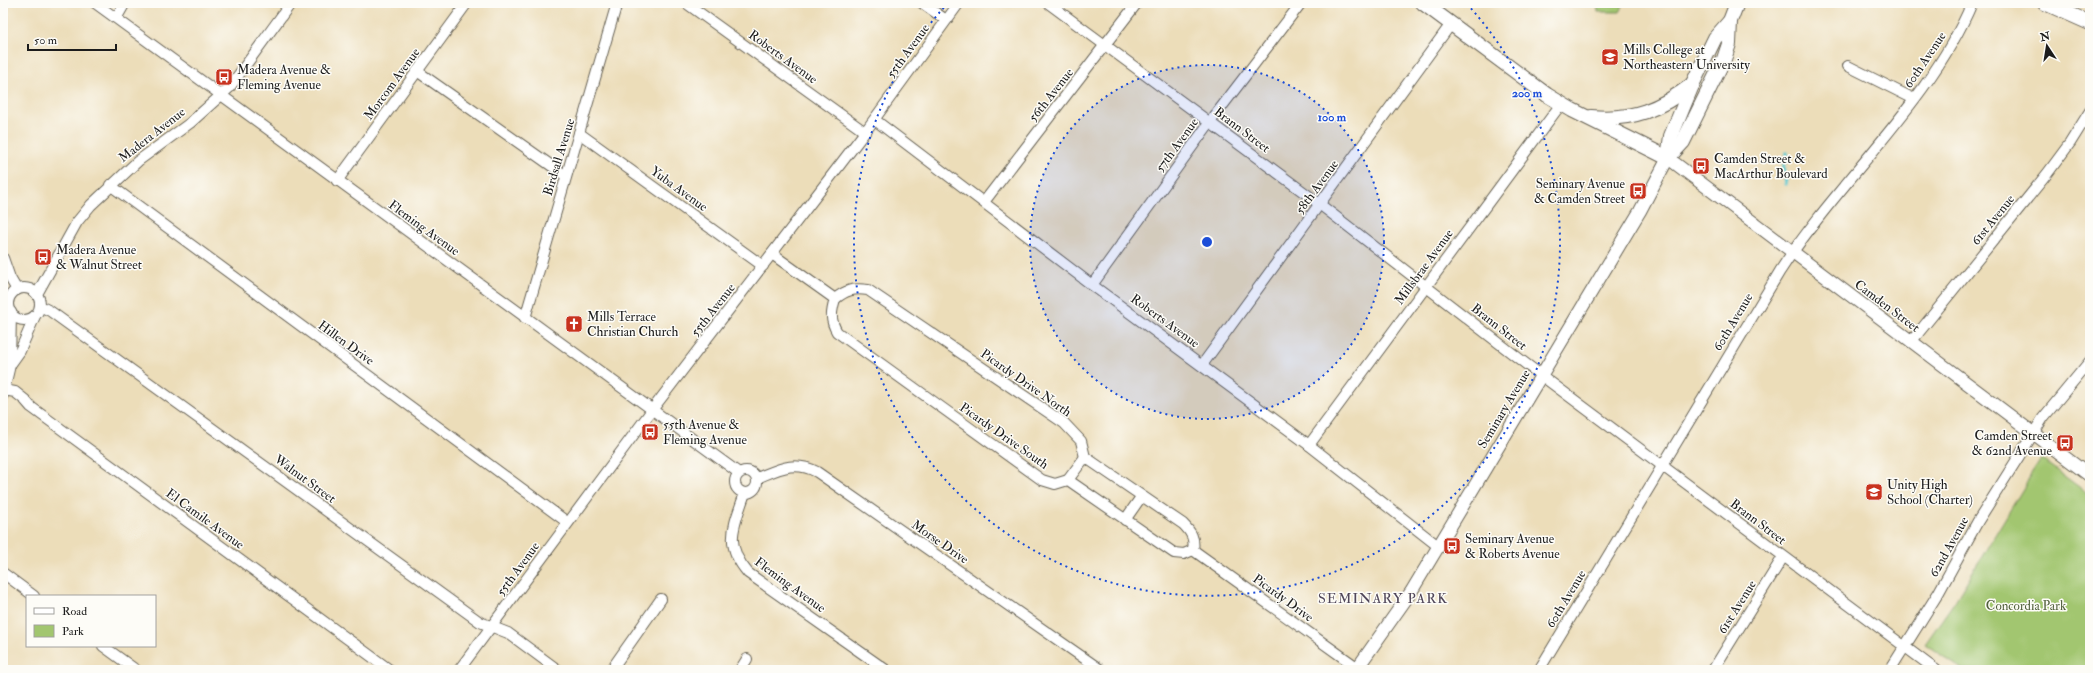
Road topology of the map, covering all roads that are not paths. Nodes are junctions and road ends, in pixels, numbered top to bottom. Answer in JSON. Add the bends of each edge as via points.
{"nodes":[{"id":1,"x":95,"y":3,"type":"edge"},
{"id":2,"x":125,"y":3,"type":"edge"},
{"id":3,"x":291,"y":3,"type":"edge"},
{"id":4,"x":467,"y":3,"type":"edge"},
{"id":5,"x":617,"y":3,"type":"edge"},
{"id":6,"x":686,"y":3,"type":"edge"},
{"id":7,"x":922,"y":3,"type":"edge"},
{"id":8,"x":959,"y":3,"type":"edge"},
{"id":9,"x":1048,"y":3,"type":"edge"},
{"id":10,"x":1137,"y":3,"type":"edge"},
{"id":11,"x":1301,"y":3,"type":"edge"},
{"id":12,"x":1423,"y":3,"type":"edge"},
{"id":13,"x":1738,"y":3,"type":"edge"},
{"id":14,"x":1972,"y":3,"type":"edge"},
{"id":15,"x":2045,"y":3,"type":"edge"},
{"id":16,"x":117,"y":17,"type":"junction"},
{"id":17,"x":946,"y":20,"type":"junction"},
{"id":18,"x":1730,"y":21,"type":"junction"},
{"id":19,"x":2090,"y":23,"type":"edge"},
{"id":20,"x":1451,"y":24,"type":"junction"},
{"id":21,"x":1105,"y":46,"type":"junction"},
{"id":22,"x":1848,"y":66,"type":"dead end"},
{"id":23,"x":417,"y":71,"type":"junction"},
{"id":24,"x":1694,"y":83,"type":"junction"},
{"id":25,"x":220,"y":96,"type":"junction"},
{"id":26,"x":1914,"y":99,"type":"junction"},
{"id":27,"x":1561,"y":104,"type":"junction"},
{"id":28,"x":2090,"y":111,"type":"edge"},
{"id":29,"x":1585,"y":116,"type":"junction"},
{"id":30,"x":875,"y":120,"type":"junction"},
{"id":31,"x":1210,"y":122,"type":"junction"},
{"id":32,"x":865,"y":132,"type":"junction"},
{"id":33,"x":579,"y":133,"type":"junction"},
{"id":34,"x":1668,"y":158,"type":"junction"},
{"id":35,"x":566,"y":176,"type":"junction"},
{"id":36,"x":337,"y":181,"type":"junction"},
{"id":37,"x":110,"y":185,"type":"junction"},
{"id":38,"x":984,"y":202,"type":"junction"},
{"id":39,"x":1320,"y":204,"type":"junction"},
{"id":40,"x":1792,"y":252,"type":"junction"},
{"id":41,"x":772,"y":254,"type":"junction"},
{"id":42,"x":3,"y":258,"type":"edge"},
{"id":43,"x":763,"y":266,"type":"junction"},
{"id":44,"x":1092,"y":285,"type":"junction"},
{"id":45,"x":1426,"y":286,"type":"junction"},
{"id":46,"x":17,"y":290,"type":"junction"},
{"id":47,"x":37,"y":294,"type":"junction"},
{"id":48,"x":835,"y":300,"type":"junction"},
{"id":49,"x":40,"y":306,"type":"junction"},
{"id":50,"x":11,"y":312,"type":"junction"},
{"id":51,"x":35,"y":316,"type":"junction"},
{"id":52,"x":525,"y":318,"type":"junction"},
{"id":53,"x":1911,"y":342,"type":"junction"},
{"id":54,"x":2090,"y":361,"type":"edge"},
{"id":55,"x":1202,"y":364,"type":"junction"},
{"id":56,"x":10,"y":365,"type":"junction"},
{"id":57,"x":1541,"y":374,"type":"junction"},
{"id":58,"x":4,"y":393,"type":"edge"},
{"id":59,"x":652,"y":410,"type":"junction"},
{"id":60,"x":2033,"y":434,"type":"junction"},
{"id":61,"x":1309,"y":445,"type":"junction"},
{"id":62,"x":1085,"y":457,"type":"junction"},
{"id":63,"x":1662,"y":465,"type":"junction"},
{"id":64,"x":739,"y":473,"type":"junction"},
{"id":65,"x":2090,"y":476,"type":"edge"},
{"id":66,"x":757,"y":478,"type":"junction"},
{"id":67,"x":1068,"y":480,"type":"junction"},
{"id":68,"x":745,"y":493,"type":"junction"},
{"id":69,"x":1141,"y":497,"type":"junction"},
{"id":70,"x":1125,"y":520,"type":"junction"},
{"id":71,"x":567,"y":522,"type":"junction"},
{"id":72,"x":1438,"y":546,"type":"junction"},
{"id":73,"x":1193,"y":550,"type":"junction"},
{"id":74,"x":1783,"y":557,"type":"junction"},
{"id":75,"x":3,"y":573,"type":"edge"},
{"id":76,"x":33,"y":595,"type":"edge"},
{"id":77,"x":661,"y":599,"type":"dead end"},
{"id":78,"x":492,"y":628,"type":"junction"},
{"id":79,"x":104,"y":647,"type":"edge"},
{"id":80,"x":1904,"y":647,"type":"junction"},
{"id":81,"x":747,"y":659,"type":"dead end"},
{"id":82,"x":1357,"y":669,"type":"edge"},
{"id":83,"x":136,"y":670,"type":"edge"},
{"id":84,"x":390,"y":670,"type":"edge"},
{"id":85,"x":459,"y":670,"type":"edge"},
{"id":86,"x":558,"y":670,"type":"edge"},
{"id":87,"x":610,"y":670,"type":"edge"},
{"id":88,"x":740,"y":670,"type":"edge"},
{"id":89,"x":886,"y":670,"type":"edge"},
{"id":90,"x":1101,"y":670,"type":"edge"},
{"id":91,"x":1539,"y":670,"type":"edge"},
{"id":92,"x":1713,"y":670,"type":"edge"},
{"id":93,"x":1890,"y":670,"type":"edge"},
{"id":94,"x":1936,"y":670,"type":"edge"}],
"edges":[{"from":1,"to":16,"type":"street","name":"Fleming Avenue"},
{"from":2,"to":16,"type":"street"},
{"from":3,"to":25,"type":"street","name":"Madera Avenue","via":[[229,88]]},
{"from":4,"to":23,"type":"street","name":"Morcom Avenue"},
{"from":5,"to":33,"type":"street","name":"Birdsall Avenue"},
{"from":6,"to":32,"type":"street","name":"Roberts Avenue"},
{"from":7,"to":17,"type":"street"},
{"from":8,"to":17,"type":"street","name":"55th Avenue"},
{"from":9,"to":21,"type":"street","name":"Brann Street"},
{"from":10,"to":21,"type":"street","name":"56th Avenue"},
{"from":11,"to":31,"type":"street","name":"57th Avenue"},
{"from":12,"to":20,"type":"main road"},
{"from":13,"to":18,"type":"main road"},
{"from":14,"to":26,"type":"street","name":"60th Avenue","via":[[1950,48]]},
{"from":15,"to":19,"type":"main road"},
{"from":16,"to":25,"type":"street","name":"Fleming Avenue"},
{"from":17,"to":30,"type":"street","name":"55th Avenue"},
{"from":18,"to":24,"type":"main road","via":[[1715,38]]},
{"from":18,"to":34,"type":"main road","via":[[1729,44],[1724,59],[1683,142]]},
{"from":20,"to":27,"type":"main road"},
{"from":20,"to":39,"type":"street","name":"58th Avenue"},
{"from":21,"to":31,"type":"street","name":"Brann Street"},
{"from":21,"to":38,"type":"street","name":"56th Avenue"},
{"from":22,"to":26,"type":"street"},
{"from":23,"to":35,"type":"street"},
{"from":23,"to":36,"type":"street","name":"Morcom Avenue"},
{"from":24,"to":29,"type":"main road","via":[[1669,101],[1643,113],[1602,118]]},
{"from":24,"to":34,"type":"main road","via":[[1671,136]]},
{"from":25,"to":36,"type":"street","name":"Fleming Avenue"},
{"from":25,"to":37,"type":"street","name":"Madera Avenue","via":[[190,123]]},
{"from":26,"to":40,"type":"street","name":"60th Avenue"},
{"from":27,"to":29,"type":"main road"},
{"from":27,"to":45,"type":"street","name":"Millsbrae Avenue"},
{"from":28,"to":53,"type":"street","name":"61st Avenue","via":[[2070,144],[2047,174]]},
{"from":29,"to":34,"type":"main road"},
{"from":30,"to":32,"type":"street","name":"55th Avenue"},
{"from":30,"to":38,"type":"street","name":"Roberts Avenue"},
{"from":31,"to":39,"type":"street","name":"Brann Street"},
{"from":31,"to":44,"type":"street","name":"57th Avenue"},
{"from":32,"to":41,"type":"street","name":"55th Avenue"},
{"from":33,"to":35,"type":"street","name":"Birdsall Avenue"},
{"from":33,"to":43,"type":"street","name":"Yuba Avenue"},
{"from":34,"to":40,"type":"street","name":"Camden Street"},
{"from":34,"to":57,"type":"street","name":"Seminary Avenue","via":[[1648,197]]},
{"from":35,"to":52,"type":"street","name":"Birdsall Avenue"},
{"from":36,"to":52,"type":"street","name":"Fleming Avenue"},
{"from":37,"to":47,"type":"street","name":"Madera Avenue","via":[[77,222]]},
{"from":37,"to":71,"type":"street","name":"Hillen Drive"},
{"from":38,"to":44,"type":"street","name":"Roberts Avenue"},
{"from":39,"to":45,"type":"street","name":"Brann Street"},
{"from":39,"to":55,"type":"street","name":"58th Avenue"},
{"from":40,"to":53,"type":"street","name":"Camden Street"},
{"from":40,"to":63,"type":"street","name":"60th Avenue"},
{"from":41,"to":43,"type":"street","name":"55th Avenue"},
{"from":41,"to":48,"type":"street"},
{"from":42,"to":46,"type":"street"},
{"from":43,"to":59,"type":"street","name":"55th Avenue"},
{"from":44,"to":55,"type":"street","name":"Roberts Avenue"},
{"from":45,"to":57,"type":"street","name":"Brann Street"},
{"from":45,"to":61,"type":"street","name":"Millsbrae Avenue"},
{"from":46,"to":47,"type":"street","via":[[24,288]]},
{"from":46,"to":50,"type":"street","via":[[9,300]]},
{"from":47,"to":49,"type":"street"},
{"from":48,"to":62,"type":"street","name":"Picardy Drive North","via":[[855,288],[868,290],[1064,424],[1081,441]]},
{"from":48,"to":67,"type":"street","name":"Picardy Drive South","via":[[830,314],[837,332],[1042,480],[1055,484]]},
{"from":49,"to":51,"type":"street"},
{"from":49,"to":78,"type":"street","name":"Walnut Street","via":[[480,622]]},
{"from":50,"to":51,"type":"street","via":[[19,319],[30,319]]},
{"from":50,"to":56,"type":"street"},
{"from":51,"to":56,"type":"street","via":[[20,351]]},
{"from":52,"to":59,"type":"street","name":"Fleming Avenue"},
{"from":53,"to":60,"type":"street","name":"Camden Street"},
{"from":54,"to":60,"type":"street","name":"62nd Avenue"},
{"from":55,"to":61,"type":"street","name":"Roberts Avenue"},
{"from":56,"to":58,"type":"street"},
{"from":57,"to":63,"type":"street","name":"Brann Street"},
{"from":57,"to":72,"type":"street","name":"Seminary Avenue"},
{"from":58,"to":84,"type":"street","name":"El Camile Avenue","via":[[15,392],[31,407]]},
{"from":59,"to":64,"type":"street","name":"Fleming Avenue"},
{"from":59,"to":71,"type":"street","name":"55th Avenue"},
{"from":60,"to":65,"type":"street","name":"Camden Street"},
{"from":60,"to":80,"type":"street","name":"62nd Avenue"},
{"from":61,"to":72,"type":"street","name":"Roberts Avenue"},
{"from":62,"to":67,"type":"street"},
{"from":62,"to":69,"type":"street"},
{"from":63,"to":74,"type":"street","name":"Brann Street"},
{"from":63,"to":91,"type":"street","name":"60th Avenue"},
{"from":64,"to":66,"type":"street","via":[[751,471]]},
{"from":64,"to":68,"type":"street","via":[[735,478],[736,487]]},
{"from":66,"to":68,"type":"street","via":[[755,489]]},
{"from":66,"to":90,"type":"street","name":"Morse Drive","via":[[799,465],[817,472]]},
{"from":67,"to":70,"type":"street"},
{"from":68,"to":89,"type":"street","name":"Fleming Avenue","via":[[732,534],[733,548],[739,562],[748,573]]},
{"from":69,"to":70,"type":"street"},
{"from":69,"to":73,"type":"street","via":[[1191,532],[1195,541]]},
{"from":70,"to":73,"type":"street","via":[[1174,553],[1184,554]]},
{"from":71,"to":78,"type":"street","name":"55th Avenue"},
{"from":72,"to":82,"type":"street","name":"Seminary Avenue","via":[[1411,592]]},
{"from":73,"to":82,"type":"street","name":"Picardy Drive"},
{"from":74,"to":80,"type":"street","name":"Brann Street"},
{"from":74,"to":92,"type":"street","name":"61st Avenue"},
{"from":75,"to":76,"type":"street"},
{"from":77,"to":87,"type":"street"},
{"from":78,"to":85,"type":"street","name":"55th Avenue"},
{"from":78,"to":86,"type":"street","name":"Walnut Street","via":[[508,633]]},
{"from":79,"to":83,"type":"street"},
{"from":80,"to":93,"type":"street","name":"62nd Avenue"},
{"from":80,"to":94,"type":"street","name":"Brann Street"},
{"from":81,"to":88,"type":"street"}]}
